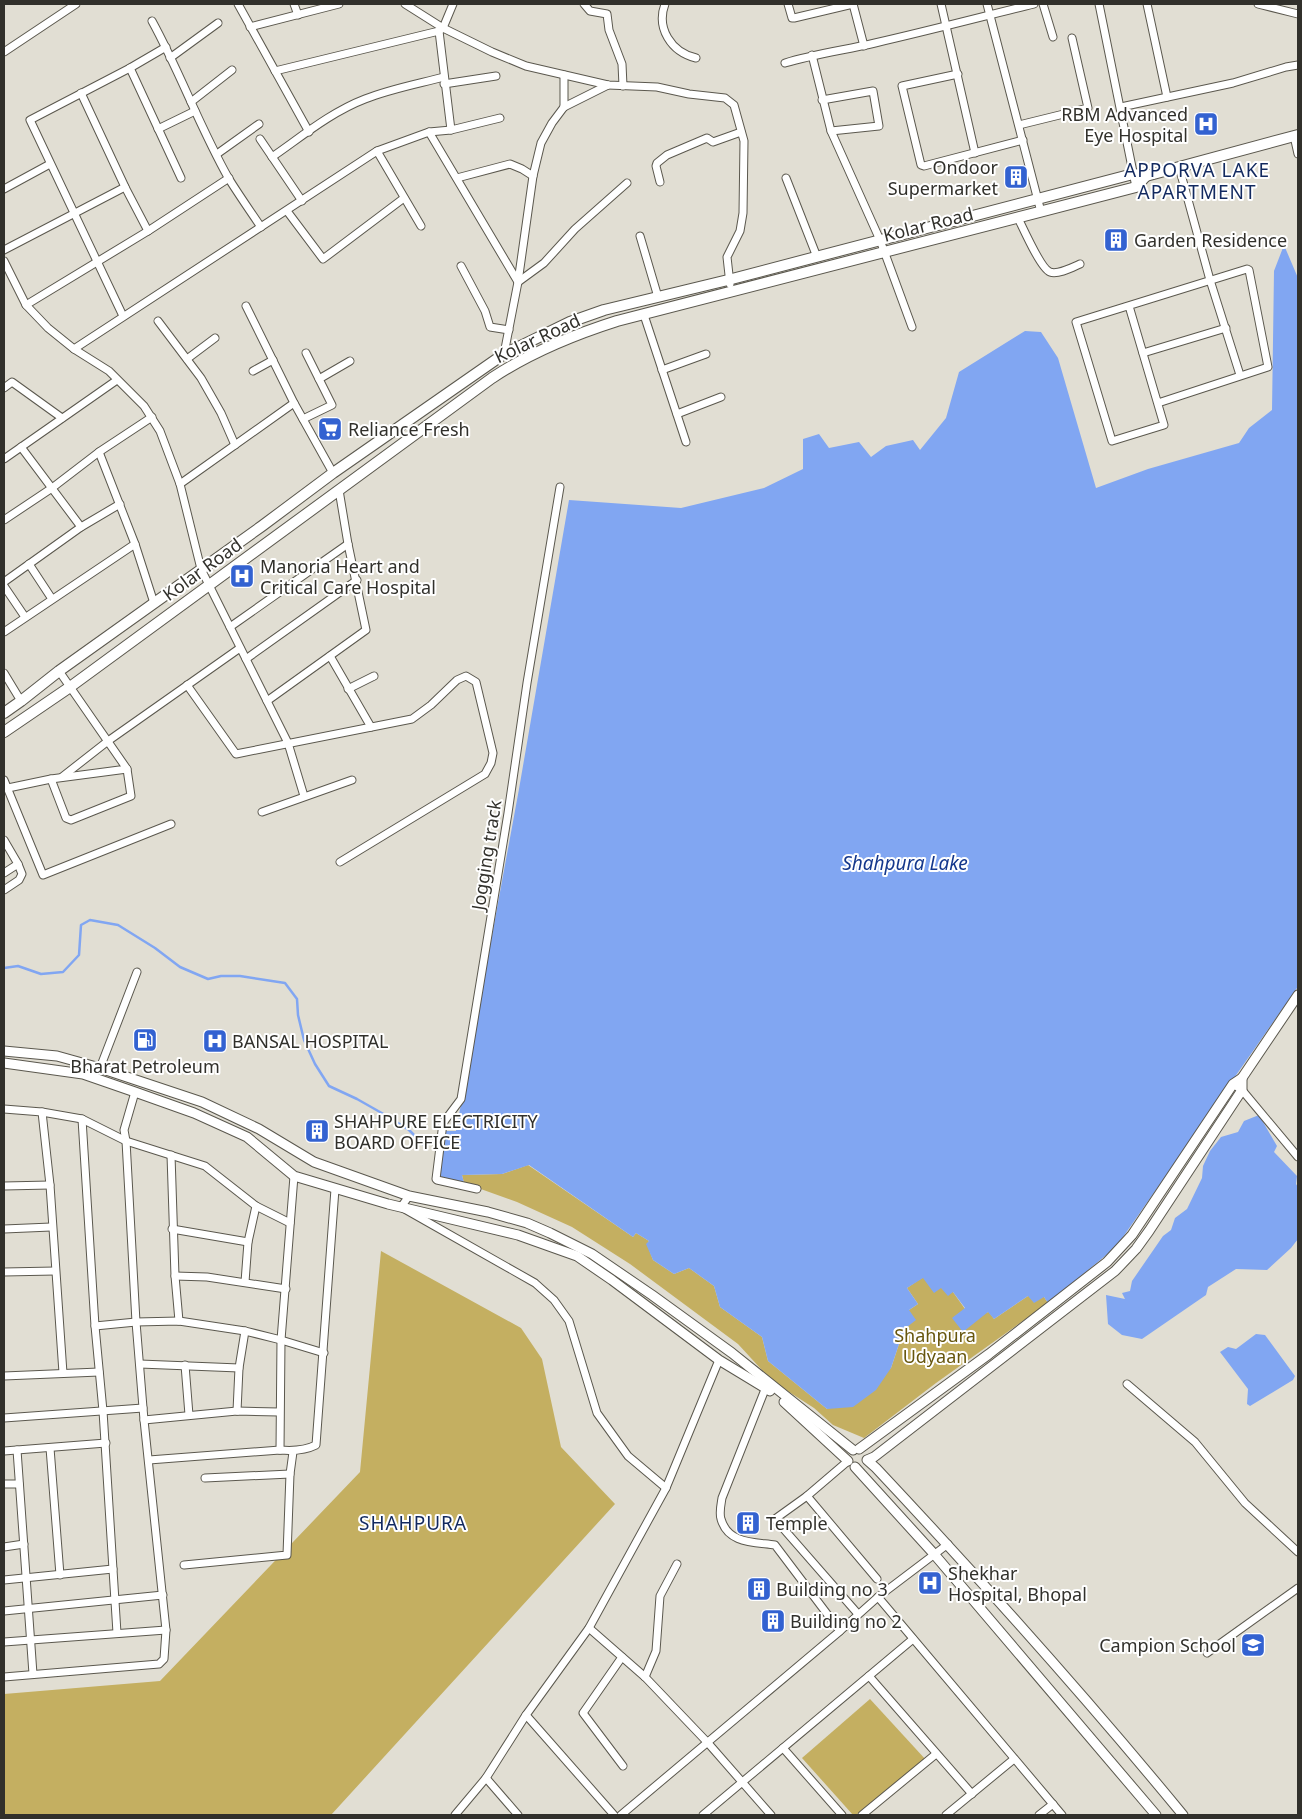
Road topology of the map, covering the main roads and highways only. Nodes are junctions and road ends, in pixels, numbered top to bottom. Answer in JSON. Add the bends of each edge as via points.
{"nodes":[{"id":1,"x":1296,"y":135,"type":"edge"},
{"id":2,"x":1146,"y":176,"type":"junction"},
{"id":3,"x":368,"y":449,"type":"junction"},
{"id":4,"x":378,"y":462,"type":"junction"},
{"id":5,"x":4,"y":713,"type":"edge"},
{"id":6,"x":4,"y":732,"type":"edge"}],
"edges":[{"from":1,"to":2,"type":"main road","name":"Kolar Road"},
{"from":2,"to":3,"type":"main road","name":"Kolar Road","via":[[1133,174],[583,316],[504,354]]},
{"from":2,"to":4,"type":"main road","name":"Kolar Road","via":[[1136,187],[581,333],[508,367]]},
{"from":3,"to":4,"type":"main road"},
{"from":3,"to":5,"type":"main road","name":"Kolar Road"},
{"from":4,"to":6,"type":"main road","name":"Kolar Road"}]}
